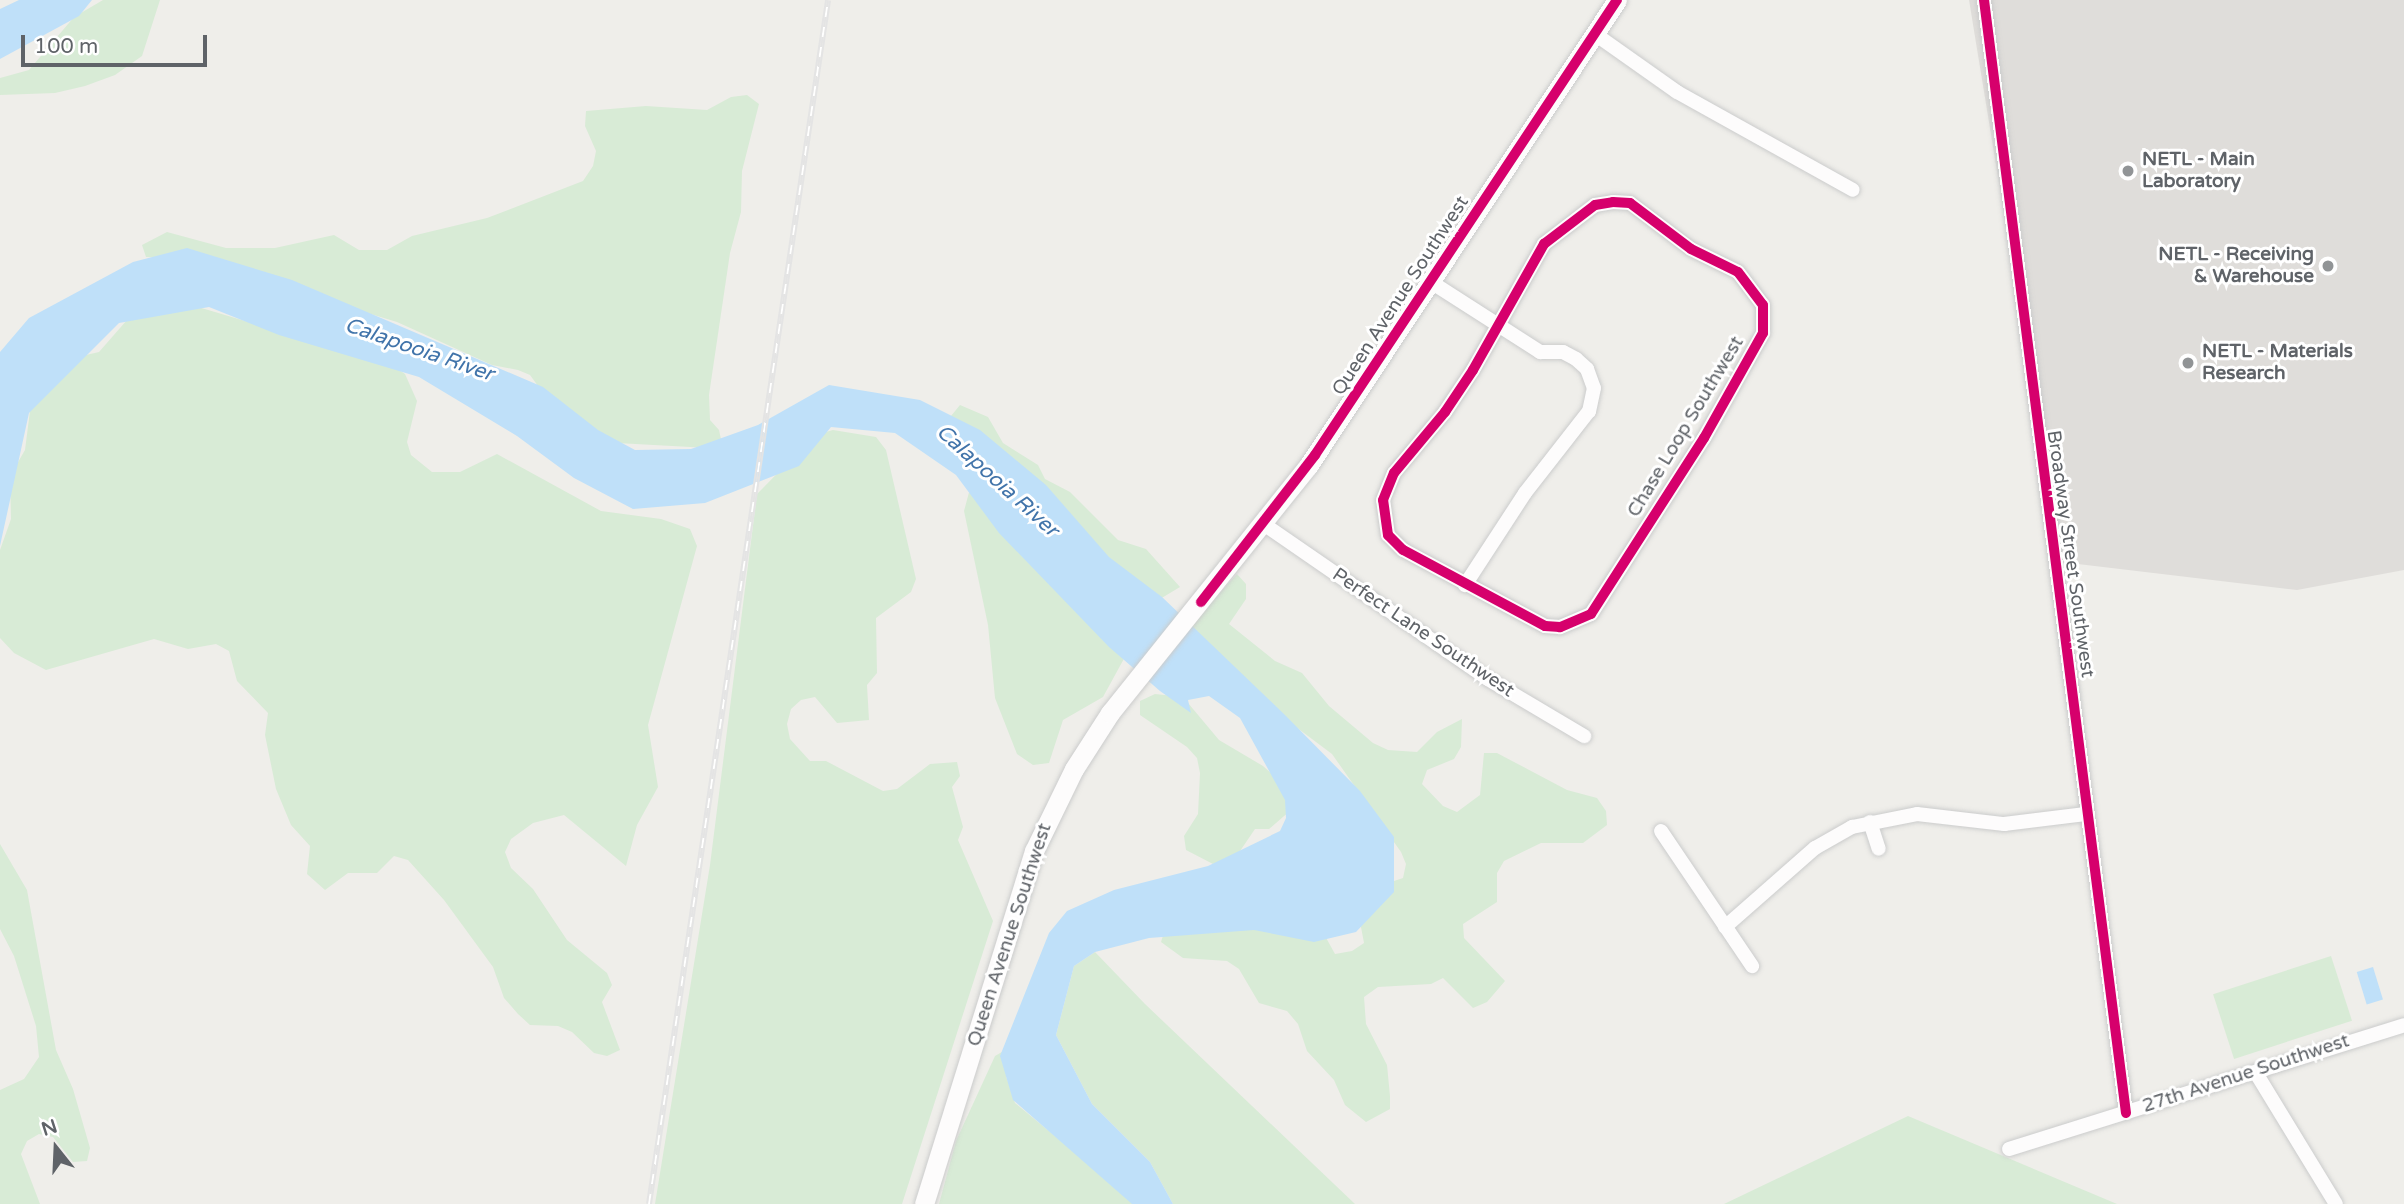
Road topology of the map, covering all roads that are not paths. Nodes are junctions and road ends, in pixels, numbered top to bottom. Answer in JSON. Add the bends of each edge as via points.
{"nodes":[{"id":1,"x":1617,"y":0,"type":"edge"},
{"id":2,"x":1984,"y":0,"type":"edge"},
{"id":3,"x":1595,"y":34,"type":"junction"},
{"id":4,"x":1853,"y":190,"type":"dead end"},
{"id":5,"x":1431,"y":282,"type":"junction"},
{"id":6,"x":1496,"y":324,"type":"junction"},
{"id":7,"x":1265,"y":525,"type":"junction"},
{"id":8,"x":1465,"y":585,"type":"junction"},
{"id":9,"x":1584,"y":736,"type":"dead end"},
{"id":10,"x":2085,"y":814,"type":"junction"},
{"id":11,"x":1870,"y":821,"type":"junction"},
{"id":12,"x":1661,"y":831,"type":"dead end"},
{"id":13,"x":1879,"y":849,"type":"dead end"},
{"id":14,"x":1725,"y":927,"type":"junction"},
{"id":15,"x":1752,"y":966,"type":"dead end"},
{"id":16,"x":2404,"y":1025,"type":"edge"},
{"id":17,"x":2256,"y":1073,"type":"junction"},
{"id":18,"x":2126,"y":1113,"type":"junction"},
{"id":19,"x":2009,"y":1149,"type":"dead end"},
{"id":20,"x":925,"y":1202,"type":"edge"},
{"id":21,"x":2336,"y":1204,"type":"edge"}],
"edges":[{"from":1,"to":3,"type":"main road","name":"Queen Avenue Southwest"},
{"from":2,"to":10,"type":"street","name":"Broadway Street Southwest"},
{"from":3,"to":4,"type":"street","via":[[1677,92]]},
{"from":3,"to":5,"type":"main road","name":"Queen Avenue Southwest"},
{"from":5,"to":6,"type":"street"},
{"from":5,"to":7,"type":"main road","name":"Queen Avenue Southwest"},
{"from":6,"to":8,"type":"street","name":"Chase Loop Southwest","via":[[1445,412],[1394,472],[1383,500],[1388,535],[1403,550]]},
{"from":6,"to":8,"type":"street","via":[[1540,352],[1563,352],[1576,359],[1587,369],[1594,388],[1589,411],[1525,492]]},
{"from":6,"to":8,"type":"street","name":"Chase Loop Southwest","via":[[1544,244],[1595,205],[1613,202],[1630,203],[1691,249],[1738,272],[1763,305],[1763,332],[1744,369],[1591,614],[1560,627],[1545,625]]},
{"from":7,"to":9,"type":"street","name":"Perfect Lane Southwest","via":[[1489,680]]},
{"from":7,"to":20,"type":"main road","name":"Queen Avenue Southwest","via":[[1088,745],[1042,832]]},
{"from":10,"to":11,"type":"street","via":[[2004,824],[1917,814]]},
{"from":10,"to":18,"type":"street","name":"Broadway Street Southwest"},
{"from":11,"to":13,"type":"street"},
{"from":11,"to":14,"type":"street","via":[[1815,848]]},
{"from":12,"to":14,"type":"street"},
{"from":14,"to":15,"type":"street"},
{"from":16,"to":17,"type":"street","name":"27th Avenue Southwest"},
{"from":17,"to":18,"type":"street","name":"27th Avenue Southwest"},
{"from":17,"to":21,"type":"street"},
{"from":18,"to":19,"type":"street","name":"27th Avenue Southwest"}]}
